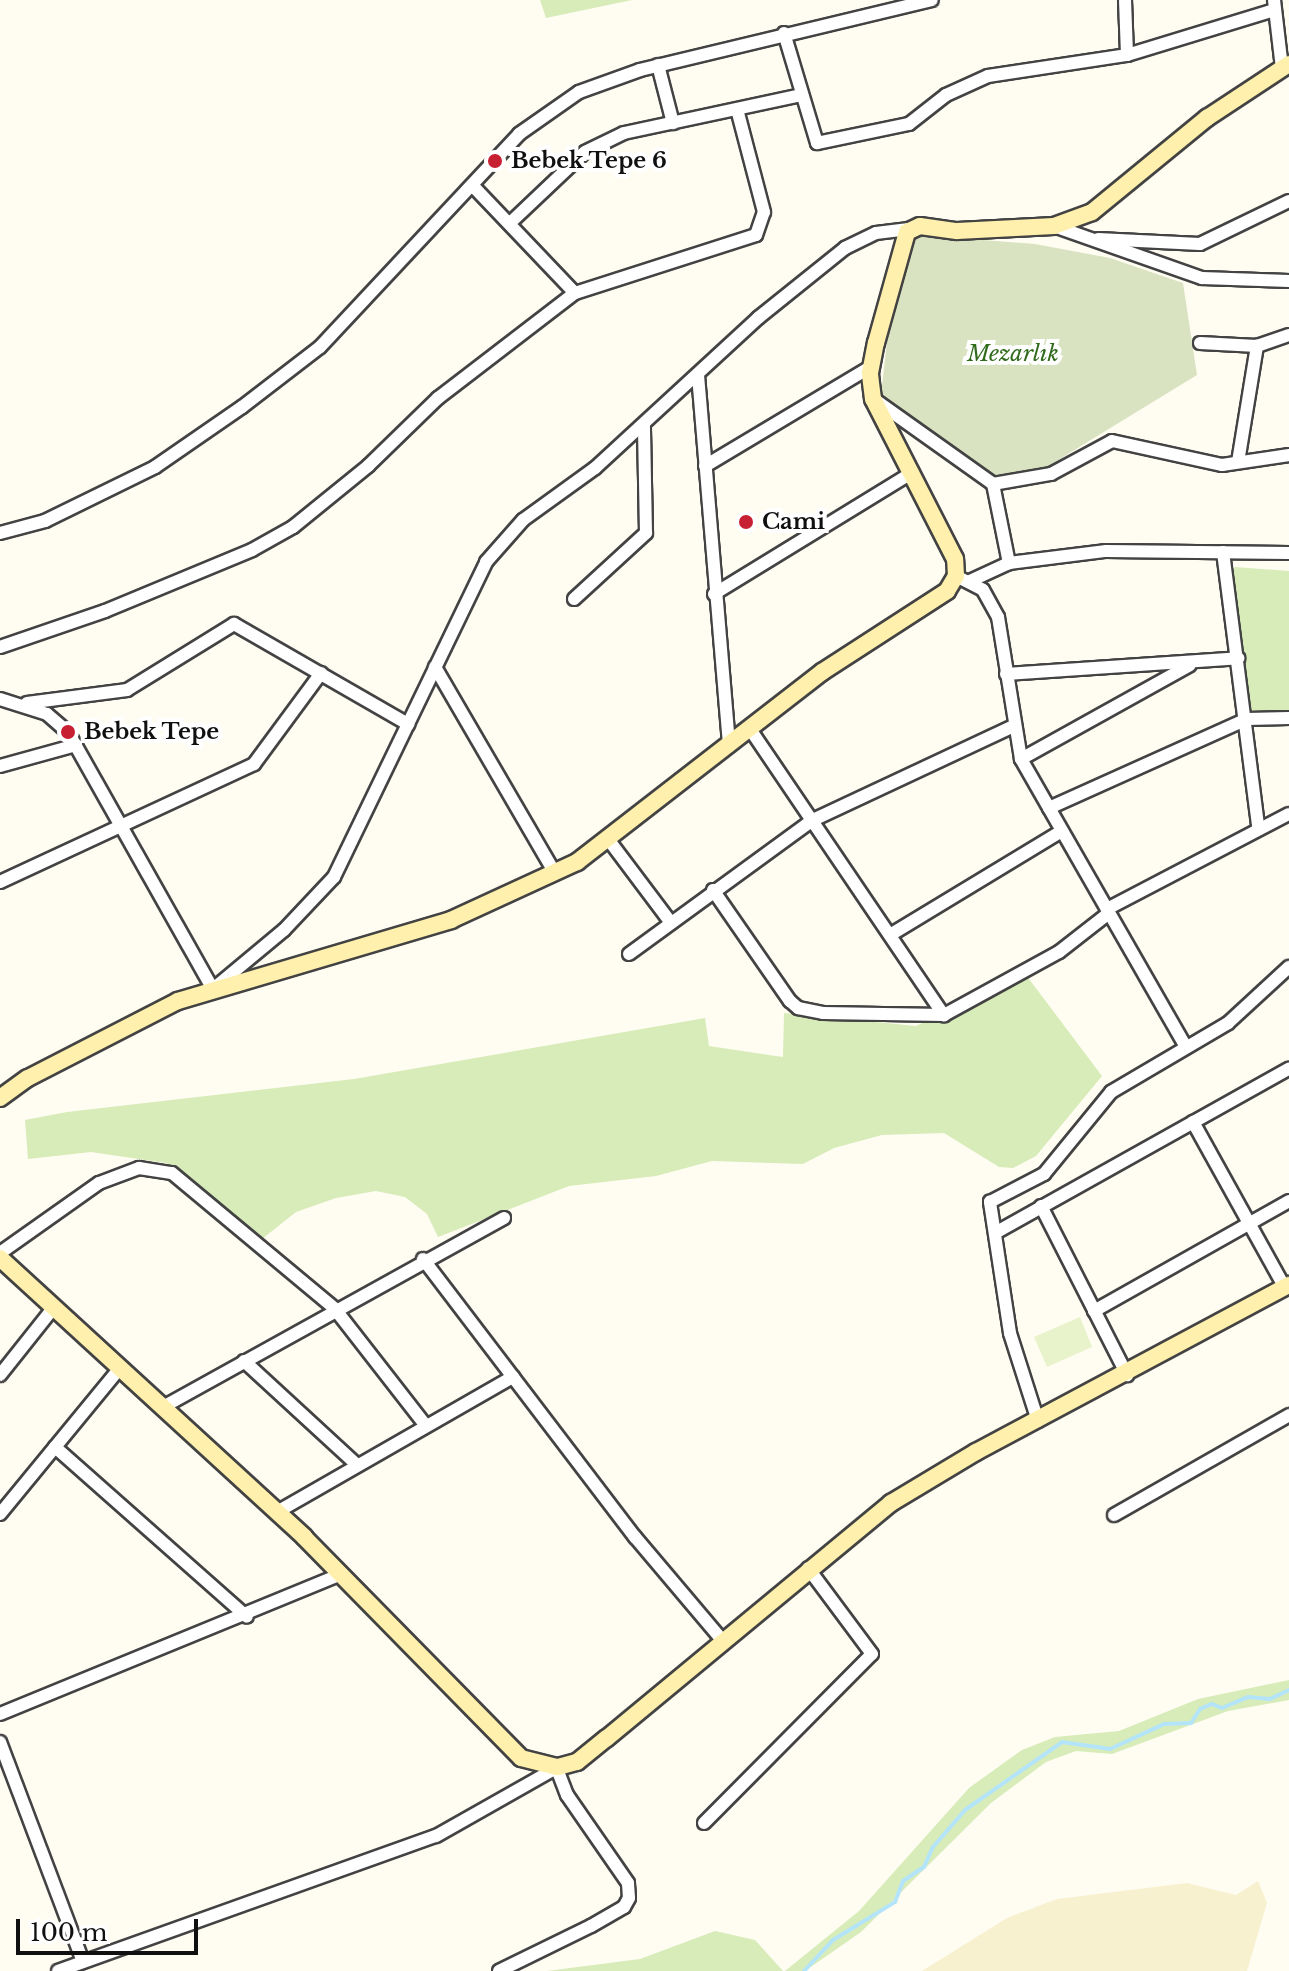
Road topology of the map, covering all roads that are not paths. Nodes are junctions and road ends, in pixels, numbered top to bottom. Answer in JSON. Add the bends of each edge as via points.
{"nodes":[{"id":1,"x":932,"y":0,"type":"edge"},
{"id":2,"x":1125,"y":0,"type":"edge"},
{"id":3,"x":1274,"y":5,"type":"edge"},
{"id":4,"x":784,"y":33,"type":"junction"},
{"id":5,"x":1127,"y":55,"type":"junction"},
{"id":6,"x":658,"y":65,"type":"junction"},
{"id":7,"x":1285,"y":66,"type":"edge"},
{"id":8,"x":802,"y":95,"type":"junction"},
{"id":9,"x":737,"y":109,"type":"junction"},
{"id":10,"x":673,"y":123,"type":"junction"},
{"id":11,"x":472,"y":185,"type":"junction"},
{"id":12,"x":1289,"y":201,"type":"edge"},
{"id":13,"x":510,"y":223,"type":"junction"},
{"id":14,"x":1054,"y":226,"type":"junction"},
{"id":15,"x":911,"y":229,"type":"junction"},
{"id":16,"x":1086,"y":239,"type":"junction"},
{"id":17,"x":1289,"y":281,"type":"edge"},
{"id":18,"x":575,"y":293,"type":"junction"},
{"id":19,"x":1289,"y":335,"type":"edge"},
{"id":20,"x":1200,"y":343,"type":"dead end"},
{"id":21,"x":1257,"y":346,"type":"junction"},
{"id":22,"x":872,"y":366,"type":"junction"},
{"id":23,"x":698,"y":375,"type":"junction"},
{"id":24,"x":873,"y":399,"type":"junction"},
{"id":25,"x":644,"y":425,"type":"junction"},
{"id":26,"x":1289,"y":455,"type":"edge"},
{"id":27,"x":1238,"y":462,"type":"junction"},
{"id":28,"x":705,"y":466,"type":"junction"},
{"id":29,"x":913,"y":472,"type":"junction"},
{"id":30,"x":993,"y":484,"type":"junction"},
{"id":31,"x":0,"y":533,"type":"edge"},
{"id":32,"x":1223,"y":552,"type":"junction"},
{"id":33,"x":1289,"y":553,"type":"edge"},
{"id":34,"x":1009,"y":563,"type":"junction"},
{"id":35,"x":963,"y":578,"type":"junction"},
{"id":36,"x":714,"y":594,"type":"junction"},
{"id":37,"x":574,"y":599,"type":"dead end"},
{"id":38,"x":0,"y":647,"type":"edge"},
{"id":39,"x":1238,"y":658,"type":"junction"},
{"id":40,"x":1193,"y":664,"type":"junction"},
{"id":41,"x":435,"y":667,"type":"junction"},
{"id":42,"x":321,"y":673,"type":"junction"},
{"id":43,"x":1006,"y":674,"type":"junction"},
{"id":44,"x":0,"y":699,"type":"edge"},
{"id":45,"x":25,"y":704,"type":"junction"},
{"id":46,"x":1289,"y":718,"type":"edge"},
{"id":47,"x":1247,"y":719,"type":"junction"},
{"id":48,"x":408,"y":724,"type":"junction"},
{"id":49,"x":1014,"y":726,"type":"junction"},
{"id":50,"x":750,"y":729,"type":"junction"},
{"id":51,"x":76,"y":745,"type":"junction"},
{"id":52,"x":729,"y":746,"type":"junction"},
{"id":53,"x":1021,"y":759,"type":"junction"},
{"id":54,"x":0,"y":766,"type":"edge"},
{"id":55,"x":1049,"y":808,"type":"junction"},
{"id":56,"x":1289,"y":814,"type":"edge"},
{"id":57,"x":813,"y":820,"type":"junction"},
{"id":58,"x":122,"y":823,"type":"junction"},
{"id":59,"x":1258,"y":827,"type":"junction"},
{"id":60,"x":1062,"y":831,"type":"junction"},
{"id":61,"x":608,"y":839,"type":"junction"},
{"id":62,"x":555,"y":873,"type":"junction"},
{"id":63,"x":0,"y":882,"type":"edge"},
{"id":64,"x":713,"y":890,"type":"junction"},
{"id":65,"x":1108,"y":911,"type":"junction"},
{"id":66,"x":671,"y":923,"type":"junction"},
{"id":67,"x":890,"y":935,"type":"junction"},
{"id":68,"x":629,"y":954,"type":"dead end"},
{"id":69,"x":1289,"y":967,"type":"edge"},
{"id":70,"x":213,"y":989,"type":"junction"},
{"id":71,"x":944,"y":1015,"type":"junction"},
{"id":72,"x":1186,"y":1047,"type":"junction"},
{"id":73,"x":1289,"y":1069,"type":"edge"},
{"id":74,"x":0,"y":1098,"type":"edge"},
{"id":75,"x":1193,"y":1122,"type":"junction"},
{"id":76,"x":1289,"y":1201,"type":"edge"},
{"id":77,"x":1041,"y":1206,"type":"junction"},
{"id":78,"x":504,"y":1218,"type":"dead end"},
{"id":79,"x":1251,"y":1224,"type":"junction"},
{"id":80,"x":995,"y":1233,"type":"junction"},
{"id":81,"x":0,"y":1255,"type":"edge"},
{"id":82,"x":423,"y":1259,"type":"junction"},
{"id":83,"x":1287,"y":1287,"type":"edge"},
{"id":84,"x":54,"y":1307,"type":"junction"},
{"id":85,"x":335,"y":1309,"type":"junction"},
{"id":86,"x":1094,"y":1311,"type":"junction"},
{"id":87,"x":244,"y":1361,"type":"junction"},
{"id":88,"x":120,"y":1368,"type":"junction"},
{"id":89,"x":0,"y":1375,"type":"edge"},
{"id":90,"x":1127,"y":1375,"type":"junction"},
{"id":91,"x":513,"y":1377,"type":"junction"},
{"id":92,"x":163,"y":1407,"type":"junction"},
{"id":93,"x":1289,"y":1415,"type":"edge"},
{"id":94,"x":1038,"y":1421,"type":"junction"},
{"id":95,"x":426,"y":1426,"type":"junction"},
{"id":96,"x":55,"y":1447,"type":"junction"},
{"id":97,"x":356,"y":1464,"type":"junction"},
{"id":98,"x":277,"y":1512,"type":"junction"},
{"id":99,"x":0,"y":1514,"type":"edge"},
{"id":100,"x":1114,"y":1515,"type":"dead end"},
{"id":101,"x":808,"y":1568,"type":"junction"},
{"id":102,"x":341,"y":1574,"type":"junction"},
{"id":103,"x":247,"y":1617,"type":"junction"},
{"id":104,"x":722,"y":1640,"type":"junction"},
{"id":105,"x":0,"y":1714,"type":"edge"},
{"id":106,"x":0,"y":1742,"type":"edge"},
{"id":107,"x":557,"y":1768,"type":"junction"},
{"id":108,"x":704,"y":1823,"type":"dead end"},
{"id":109,"x":83,"y":1962,"type":"junction"},
{"id":110,"x":58,"y":1971,"type":"edge"},
{"id":111,"x":499,"y":1971,"type":"edge"}],
"edges":[{"from":1,"to":4,"type":"street"},
{"from":2,"to":5,"type":"street"},
{"from":3,"to":5,"type":"street"},
{"from":3,"to":7,"type":"street"},
{"from":4,"to":6,"type":"street"},
{"from":4,"to":8,"type":"street"},
{"from":5,"to":8,"type":"street","via":[[988,76],[946,95],[909,124],[817,143]]},
{"from":6,"to":10,"type":"street"},
{"from":6,"to":11,"type":"street","via":[[579,92],[519,134]]},
{"from":7,"to":14,"type":"street","via":[[1207,118],[1092,212]]},
{"from":8,"to":9,"type":"street"},
{"from":9,"to":10,"type":"street"},
{"from":9,"to":18,"type":"street","via":[[764,212],[761,231]]},
{"from":10,"to":13,"type":"street","via":[[624,133],[585,152]]},
{"from":11,"to":13,"type":"street"},
{"from":11,"to":31,"type":"street","via":[[320,347],[242,407],[155,467],[45,521]]},
{"from":12,"to":16,"type":"street","via":[[1200,244]]},
{"from":13,"to":18,"type":"street"},
{"from":14,"to":15,"type":"street"},
{"from":14,"to":16,"type":"street"},
{"from":15,"to":22,"type":"street"},
{"from":15,"to":23,"type":"street","via":[[876,233],[845,248]]},
{"from":16,"to":17,"type":"street","via":[[1202,278]]},
{"from":18,"to":38,"type":"street","via":[[438,398],[368,466],[293,527],[252,550],[105,611]]},
{"from":19,"to":21,"type":"street"},
{"from":20,"to":21,"type":"street"},
{"from":21,"to":27,"type":"street"},
{"from":22,"to":24,"type":"street"},
{"from":22,"to":28,"type":"street"},
{"from":23,"to":25,"type":"street"},
{"from":23,"to":28,"type":"street"},
{"from":24,"to":29,"type":"street"},
{"from":24,"to":30,"type":"street"},
{"from":25,"to":37,"type":"street","via":[[646,533]]},
{"from":25,"to":41,"type":"street","via":[[523,520],[486,562]]},
{"from":26,"to":27,"type":"street"},
{"from":27,"to":30,"type":"street","via":[[1222,465],[1112,441],[1051,474]]},
{"from":28,"to":36,"type":"street"},
{"from":29,"to":35,"type":"street"},
{"from":29,"to":36,"type":"street"},
{"from":30,"to":34,"type":"street"},
{"from":32,"to":33,"type":"street"},
{"from":32,"to":34,"type":"street","via":[[1106,551]]},
{"from":32,"to":39,"type":"street"},
{"from":34,"to":35,"type":"street"},
{"from":35,"to":43,"type":"street","via":[[983,590],[998,617]]},
{"from":35,"to":50,"type":"street","via":[[822,672]]},
{"from":36,"to":52,"type":"street"},
{"from":39,"to":40,"type":"street"},
{"from":39,"to":47,"type":"street"},
{"from":40,"to":43,"type":"street"},
{"from":40,"to":53,"type":"street"},
{"from":41,"to":48,"type":"street"},
{"from":41,"to":62,"type":"street"},
{"from":42,"to":45,"type":"street","via":[[234,624],[127,690]]},
{"from":42,"to":48,"type":"street"},
{"from":42,"to":58,"type":"street","via":[[254,764]]},
{"from":43,"to":49,"type":"street"},
{"from":44,"to":45,"type":"street"},
{"from":45,"to":51,"type":"street","via":[[47,714]]},
{"from":46,"to":47,"type":"street"},
{"from":47,"to":55,"type":"street"},
{"from":47,"to":59,"type":"street"},
{"from":48,"to":70,"type":"street","via":[[334,877],[284,930]]},
{"from":49,"to":53,"type":"street"},
{"from":49,"to":57,"type":"street"},
{"from":50,"to":52,"type":"street"},
{"from":50,"to":57,"type":"street"},
{"from":51,"to":54,"type":"street"},
{"from":51,"to":58,"type":"street"},
{"from":52,"to":61,"type":"street"},
{"from":53,"to":55,"type":"street"},
{"from":55,"to":60,"type":"street"},
{"from":56,"to":59,"type":"street"},
{"from":57,"to":64,"type":"street"},
{"from":57,"to":67,"type":"street"},
{"from":58,"to":63,"type":"street"},
{"from":58,"to":70,"type":"street"},
{"from":59,"to":65,"type":"street"},
{"from":60,"to":65,"type":"street"},
{"from":60,"to":67,"type":"street"},
{"from":61,"to":62,"type":"street"},
{"from":61,"to":66,"type":"street"},
{"from":62,"to":70,"type":"street","via":[[451,920]]},
{"from":64,"to":66,"type":"street"},
{"from":64,"to":71,"type":"street","via":[[798,1008],[915,1018]]},
{"from":65,"to":71,"type":"street","via":[[1059,952]]},
{"from":65,"to":72,"type":"street"},
{"from":66,"to":68,"type":"street"},
{"from":67,"to":71,"type":"street"},
{"from":69,"to":72,"type":"street","via":[[1228,1023]]},
{"from":70,"to":74,"type":"street","via":[[178,1001],[28,1078]]},
{"from":72,"to":80,"type":"street","via":[[1111,1092],[1044,1174],[990,1202]]},
{"from":73,"to":75,"type":"street"},
{"from":75,"to":77,"type":"street"},
{"from":75,"to":79,"type":"street"},
{"from":76,"to":79,"type":"street"},
{"from":77,"to":80,"type":"street"},
{"from":77,"to":86,"type":"street"},
{"from":78,"to":82,"type":"street"},
{"from":79,"to":83,"type":"street"},
{"from":79,"to":86,"type":"street"},
{"from":80,"to":94,"type":"street","via":[[1010,1333]]},
{"from":81,"to":84,"type":"street"},
{"from":81,"to":85,"type":"street","via":[[99,1183],[139,1168],[172,1173]]},
{"from":82,"to":85,"type":"street"},
{"from":82,"to":91,"type":"street"},
{"from":83,"to":90,"type":"street"},
{"from":84,"to":88,"type":"street"},
{"from":84,"to":89,"type":"street"},
{"from":85,"to":87,"type":"street"},
{"from":85,"to":95,"type":"street"},
{"from":86,"to":90,"type":"street"},
{"from":87,"to":92,"type":"street"},
{"from":87,"to":97,"type":"street"},
{"from":88,"to":92,"type":"street"},
{"from":88,"to":96,"type":"street"},
{"from":90,"to":94,"type":"street"},
{"from":91,"to":95,"type":"street"},
{"from":91,"to":104,"type":"street"},
{"from":92,"to":98,"type":"street"},
{"from":93,"to":100,"type":"street"},
{"from":94,"to":101,"type":"street","via":[[891,1503]]},
{"from":95,"to":97,"type":"street"},
{"from":96,"to":99,"type":"street"},
{"from":96,"to":103,"type":"street"},
{"from":97,"to":98,"type":"street"},
{"from":98,"to":102,"type":"street"},
{"from":101,"to":104,"type":"street"},
{"from":101,"to":108,"type":"street","via":[[872,1654]]},
{"from":102,"to":103,"type":"street"},
{"from":102,"to":107,"type":"street","via":[[521,1758]]},
{"from":103,"to":105,"type":"street"},
{"from":104,"to":107,"type":"street","via":[[587,1754]]},
{"from":106,"to":109,"type":"street"},
{"from":107,"to":109,"type":"street","via":[[436,1836]]},
{"from":107,"to":111,"type":"street","via":[[567,1795],[628,1883],[629,1898],[624,1907],[591,1926]]},
{"from":109,"to":110,"type":"street"}]}
